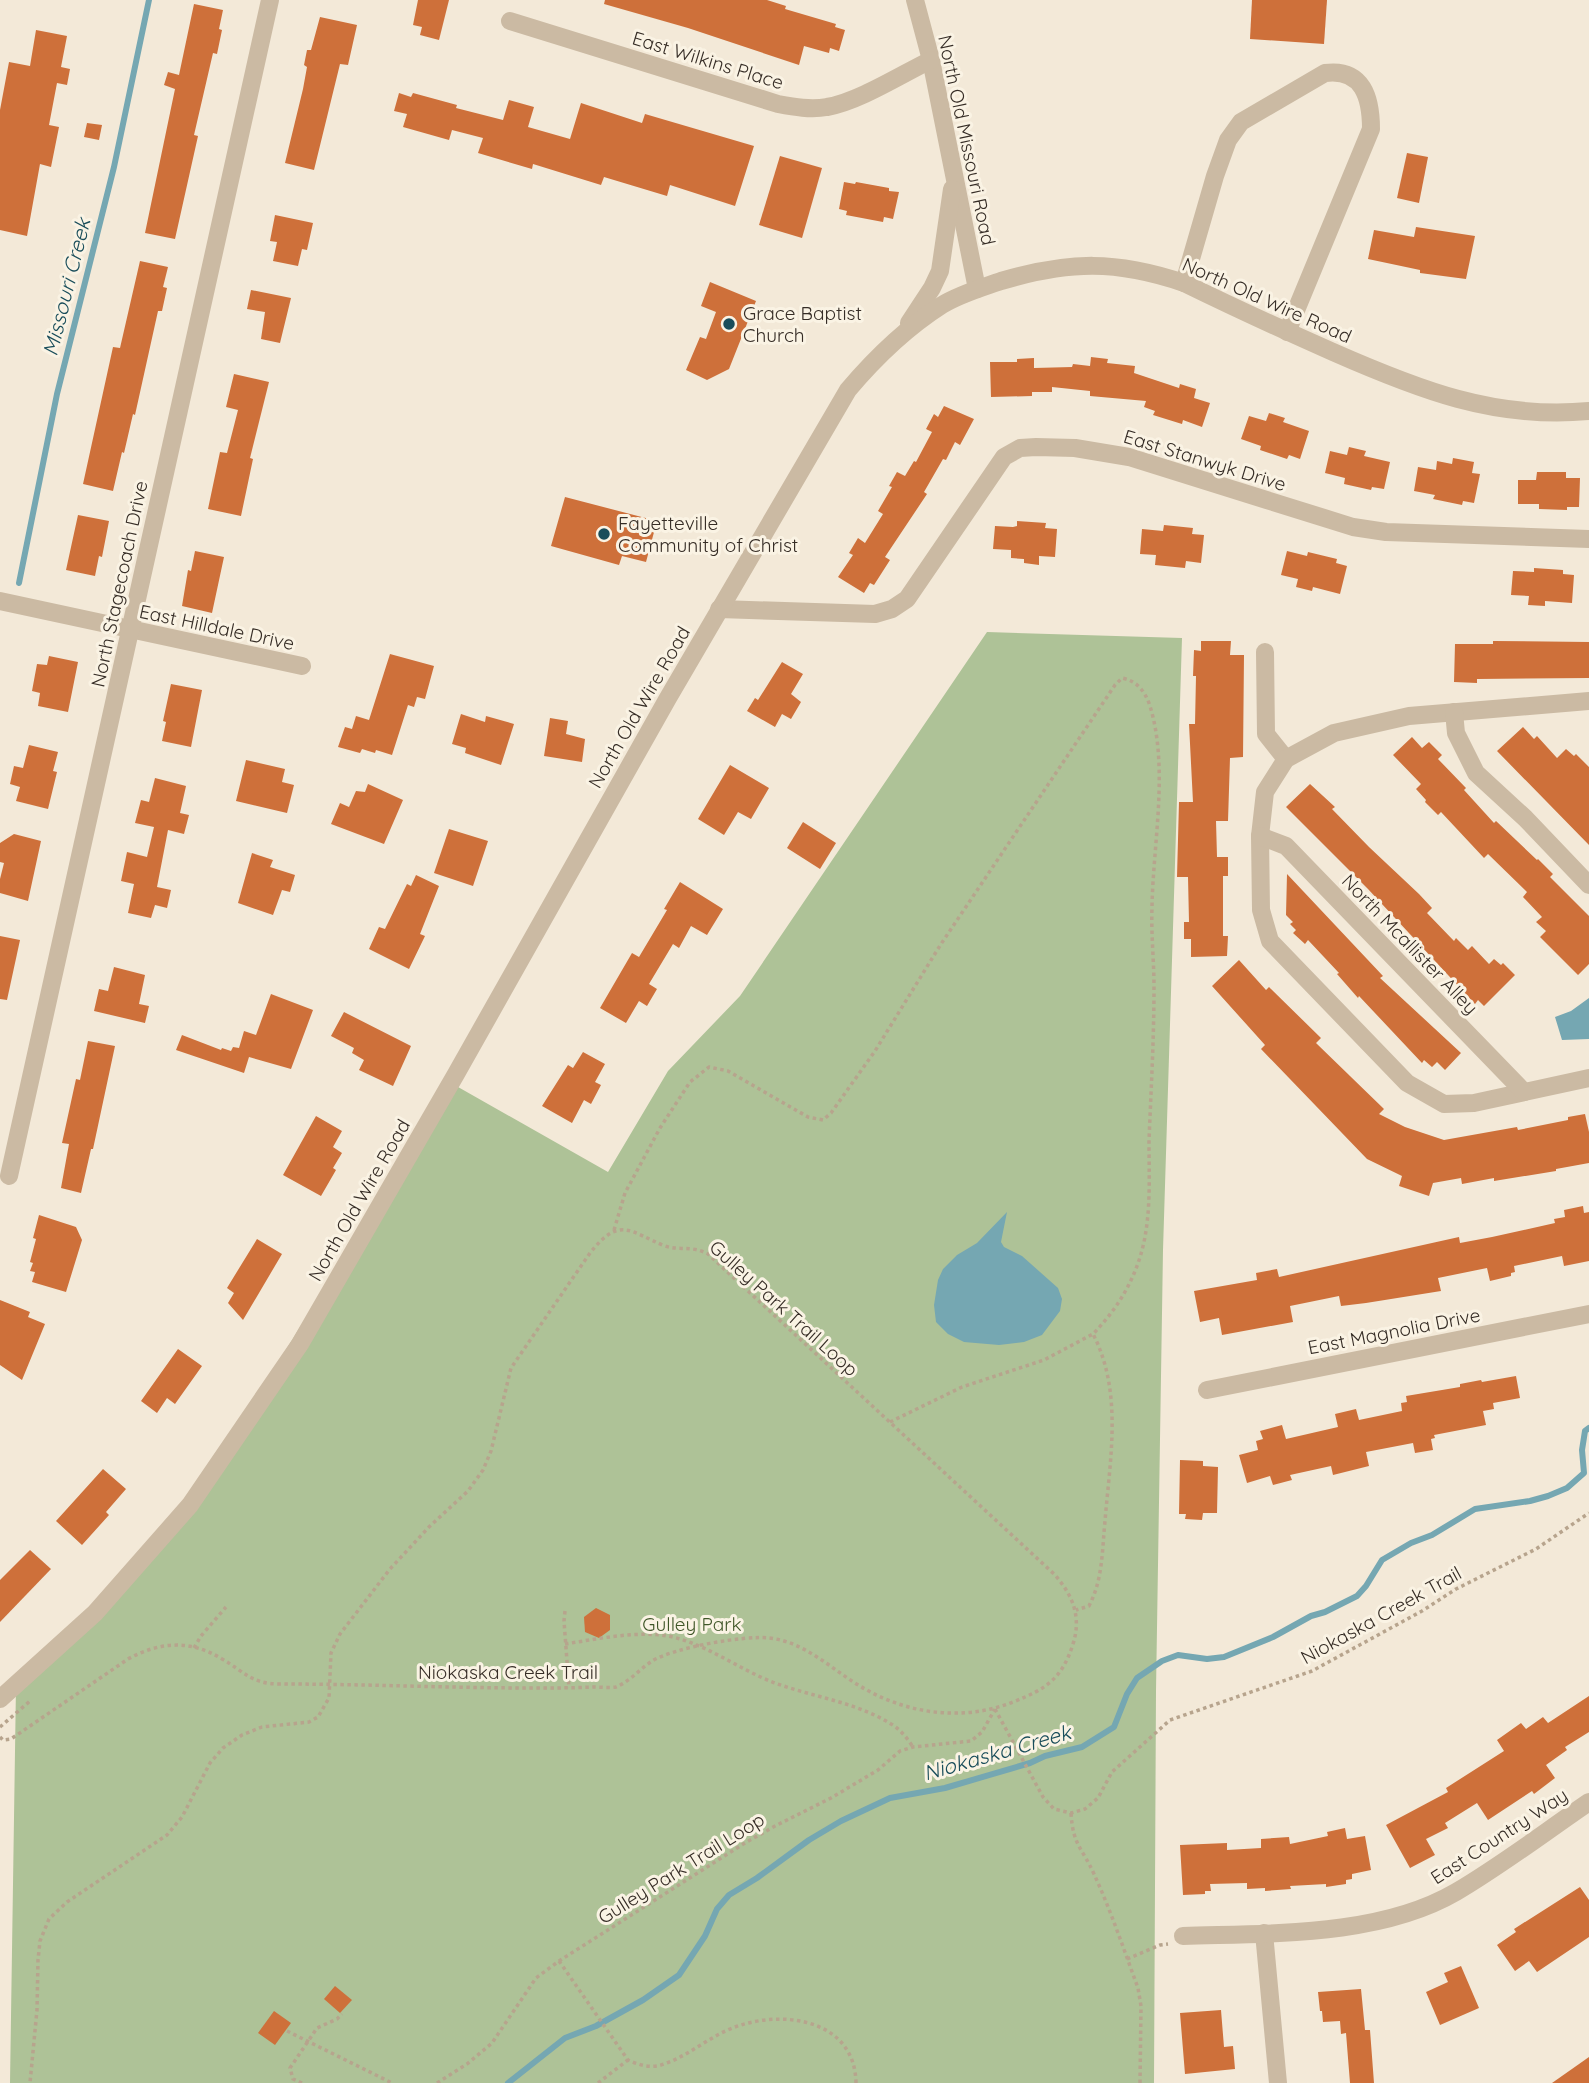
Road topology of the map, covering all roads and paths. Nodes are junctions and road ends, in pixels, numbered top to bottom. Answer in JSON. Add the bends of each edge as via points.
{"nodes":[{"id":1,"x":270,"y":0,"type":"edge"},
{"id":2,"x":915,"y":0,"type":"edge"},
{"id":3,"x":510,"y":21,"type":"dead end"},
{"id":4,"x":931,"y":60,"type":"junction"},
{"id":5,"x":954,"y":173,"type":"junction"},
{"id":6,"x":1184,"y":284,"type":"junction"},
{"id":7,"x":977,"y":289,"type":"junction"},
{"id":8,"x":1287,"y":332,"type":"junction"},
{"id":9,"x":900,"y":338,"type":"junction"},
{"id":10,"x":1589,"y":411,"type":"edge"},
{"id":11,"x":1589,"y":539,"type":"edge"},
{"id":12,"x":0,"y":601,"type":"edge"},
{"id":13,"x":719,"y":609,"type":"junction"},
{"id":14,"x":131,"y":630,"type":"junction"},
{"id":15,"x":1265,"y":652,"type":"dead end"},
{"id":16,"x":302,"y":666,"type":"dead end"},
{"id":17,"x":1589,"y":701,"type":"edge"},
{"id":18,"x":1454,"y":712,"type":"junction"},
{"id":19,"x":1286,"y":759,"type":"junction"},
{"id":20,"x":1260,"y":836,"type":"junction"},
{"id":21,"x":1589,"y":885,"type":"edge"},
{"id":22,"x":1589,"y":1078,"type":"edge"},
{"id":23,"x":1524,"y":1092,"type":"junction"},
{"id":24,"x":9,"y":1177,"type":"dead end"},
{"id":25,"x":614,"y":1231,"type":"junction"},
{"id":26,"x":1589,"y":1314,"type":"edge"},
{"id":27,"x":1093,"y":1334,"type":"junction"},
{"id":28,"x":1207,"y":1390,"type":"dead end"},
{"id":29,"x":890,"y":1422,"type":"junction"},
{"id":30,"x":1589,"y":1513,"type":"edge"},
{"id":31,"x":226,"y":1608,"type":"dead end"},
{"id":32,"x":1076,"y":1610,"type":"junction"},
{"id":33,"x":565,"y":1611,"type":"dead end"},
{"id":34,"x":565,"y":1644,"type":"junction"},
{"id":35,"x":700,"y":1647,"type":"junction"},
{"id":36,"x":194,"y":1648,"type":"junction"},
{"id":37,"x":331,"y":1684,"type":"junction"},
{"id":38,"x":569,"y":1688,"type":"junction"},
{"id":39,"x":0,"y":1699,"type":"edge"},
{"id":40,"x":30,"y":1701,"type":"dead end"},
{"id":41,"x":995,"y":1709,"type":"junction"},
{"id":42,"x":0,"y":1727,"type":"edge"},
{"id":43,"x":0,"y":1737,"type":"edge"},
{"id":44,"x":913,"y":1747,"type":"junction"},
{"id":45,"x":1589,"y":1802,"type":"edge"},
{"id":46,"x":1071,"y":1813,"type":"junction"},
{"id":47,"x":1264,"y":1933,"type":"junction"},
{"id":48,"x":1183,"y":1936,"type":"joint"},
{"id":49,"x":1127,"y":1959,"type":"junction"},
{"id":50,"x":559,"y":1961,"type":"junction"},
{"id":51,"x":342,"y":2014,"type":"dead end"},
{"id":52,"x":287,"y":2031,"type":"dead end"},
{"id":53,"x":307,"y":2042,"type":"junction"},
{"id":54,"x":628,"y":2060,"type":"junction"},
{"id":55,"x":30,"y":2083,"type":"edge"},
{"id":56,"x":302,"y":2083,"type":"edge"},
{"id":57,"x":391,"y":2083,"type":"edge"},
{"id":58,"x":437,"y":2083,"type":"edge"},
{"id":59,"x":598,"y":2083,"type":"edge"},
{"id":60,"x":856,"y":2083,"type":"edge"},
{"id":61,"x":1140,"y":2083,"type":"edge"},
{"id":62,"x":1278,"y":2083,"type":"edge"}],
"edges":[{"from":1,"to":14,"type":"street","name":"North Stagecoach Drive"},
{"from":2,"to":4,"type":"street","name":"North Old Missouri Road"},
{"from":3,"to":4,"type":"street","name":"East Wilkins Place","via":[[801,108],[827,107],[855,97]]},
{"from":4,"to":5,"type":"street","name":"North Old Missouri Road"},
{"from":5,"to":7,"type":"street","name":"North Old Missouri Road"},
{"from":5,"to":9,"type":"street","via":[[940,271]]},
{"from":6,"to":7,"type":"street","name":"North Old Wire Road","via":[[1156,274],[1089,264],[1034,271]]},
{"from":6,"to":8,"type":"street","name":"North Old Wire Road"},
{"from":6,"to":8,"type":"street","via":[[1215,176],[1228,140],[1241,122],[1325,73],[1347,75],[1360,83],[1368,98],[1371,129]]},
{"from":7,"to":9,"type":"street","name":"North Old Wire Road","via":[[944,304]]},
{"from":8,"to":10,"type":"street","name":"North Old Wire Road","via":[[1403,383],[1468,403],[1526,413]]},
{"from":9,"to":13,"type":"street","name":"North Old Wire Road","via":[[848,390]]},
{"from":11,"to":13,"type":"street","name":"East Stanwyk Drive","via":[[1353,527],[1129,457],[1075,448],[1028,447],[998,464],[907,599],[892,609],[875,614]]},
{"from":12,"to":14,"type":"street","name":"East Hilldale Drive"},
{"from":13,"to":39,"type":"street","name":"North Old Wire Road","via":[[293,1355],[190,1505],[95,1613]]},
{"from":14,"to":16,"type":"street","name":"East Hilldale Drive"},
{"from":14,"to":24,"type":"street","name":"North Stagecoach Drive"},
{"from":15,"to":19,"type":"street","via":[[1266,734]]},
{"from":17,"to":18,"type":"street"},
{"from":18,"to":19,"type":"street","via":[[1409,716],[1334,733]]},
{"from":18,"to":21,"type":"street","via":[[1456,733],[1476,773]]},
{"from":19,"to":20,"type":"street","via":[[1265,792]]},
{"from":20,"to":23,"type":"street","name":"North Mcallister Alley","via":[[1286,846]]},
{"from":20,"to":23,"type":"street","via":[[1261,909],[1270,941],[1406,1083],[1444,1104]]},
{"from":22,"to":23,"type":"street"},
{"from":25,"to":27,"type":"path","via":[[625,1193],[660,1128],[690,1082],[709,1067],[728,1071],[808,1117],[822,1120],[831,1113],[1052,776],[1122,678],[1132,680],[1143,689],[1150,706],[1157,759],[1149,1209],[1137,1268],[1124,1296]]},
{"from":25,"to":29,"type":"path","name":"Gulley Park Trail Loop","via":[[637,1231],[665,1245],[708,1254]]},
{"from":25,"to":37,"type":"path","via":[[590,1252],[512,1368],[483,1470],[390,1569],[340,1634],[331,1653]]},
{"from":26,"to":28,"type":"street","name":"East Magnolia Drive"},
{"from":27,"to":29,"type":"path","via":[[1044,1360],[962,1387]]},
{"from":27,"to":32,"type":"path","via":[[1110,1388],[1111,1455],[1097,1591],[1089,1606]]},
{"from":29,"to":32,"type":"path","name":"Gulley Park Trail Loop","via":[[1054,1574]]},
{"from":30,"to":46,"type":"path","name":"Niokaska Creek Trail","via":[[1535,1549],[1312,1671],[1170,1720],[1112,1772],[1098,1798]]},
{"from":31,"to":36,"type":"path"},
{"from":32,"to":41,"type":"path","via":[[1074,1641],[1053,1681]]},
{"from":33,"to":34,"type":"path"},
{"from":34,"to":35,"type":"path","via":[[631,1634],[664,1636]]},
{"from":34,"to":38,"type":"path"},
{"from":35,"to":38,"type":"path","name":"Niokaska Creek Trail","via":[[673,1650],[615,1687]]},
{"from":35,"to":41,"type":"path","name":"Niokaska Creek Trail","via":[[734,1639],[771,1638],[828,1662],[864,1689],[890,1701],[943,1714]]},
{"from":35,"to":44,"type":"path","via":[[775,1683],[874,1715],[893,1724]]},
{"from":36,"to":37,"type":"path","name":"Niokaska Creek Trail","via":[[221,1658],[257,1682]]},
{"from":36,"to":43,"type":"path","name":"Niokaska Creek Trail","via":[[170,1644],[148,1648],[11,1739]]},
{"from":37,"to":38,"type":"path","name":"Niokaska Creek Trail"},
{"from":37,"to":55,"type":"path","via":[[318,1717],[262,1727],[223,1748],[167,1835],[49,1919],[40,1941]]},
{"from":40,"to":42,"type":"path"},
{"from":41,"to":44,"type":"path","name":"Gulley Park Trail Loop","via":[[971,1741]]},
{"from":41,"to":46,"type":"path","via":[[1043,1797],[1054,1809]]},
{"from":44,"to":50,"type":"path","name":"Gulley Park Trail Loop","via":[[831,1798],[745,1843]]},
{"from":45,"to":47,"type":"street","name":"East Country Way","via":[[1455,1893],[1430,1904],[1343,1928]]},
{"from":46,"to":49,"type":"path","via":[[1076,1845],[1095,1875]]},
{"from":47,"to":48,"type":"street","name":"East Country Way"},
{"from":47,"to":62,"type":"street"},
{"from":48,"to":49,"type":"path","via":[[1180,1943],[1160,1945]]},
{"from":49,"to":61,"type":"path","via":[[1141,2006]]},
{"from":50,"to":54,"type":"path"},
{"from":50,"to":58,"type":"path","name":"Gulley Park Trail Loop","via":[[536,1978],[492,2043]]},
{"from":51,"to":53,"type":"path","via":[[317,2028]]},
{"from":52,"to":53,"type":"path"},
{"from":53,"to":56,"type":"path","via":[[290,2068],[293,2078]]},
{"from":53,"to":57,"type":"path"},
{"from":54,"to":59,"type":"path"},
{"from":54,"to":60,"type":"path","via":[[639,2065],[664,2064],[741,2024],[788,2019],[826,2029],[839,2040],[852,2060]]}]}
